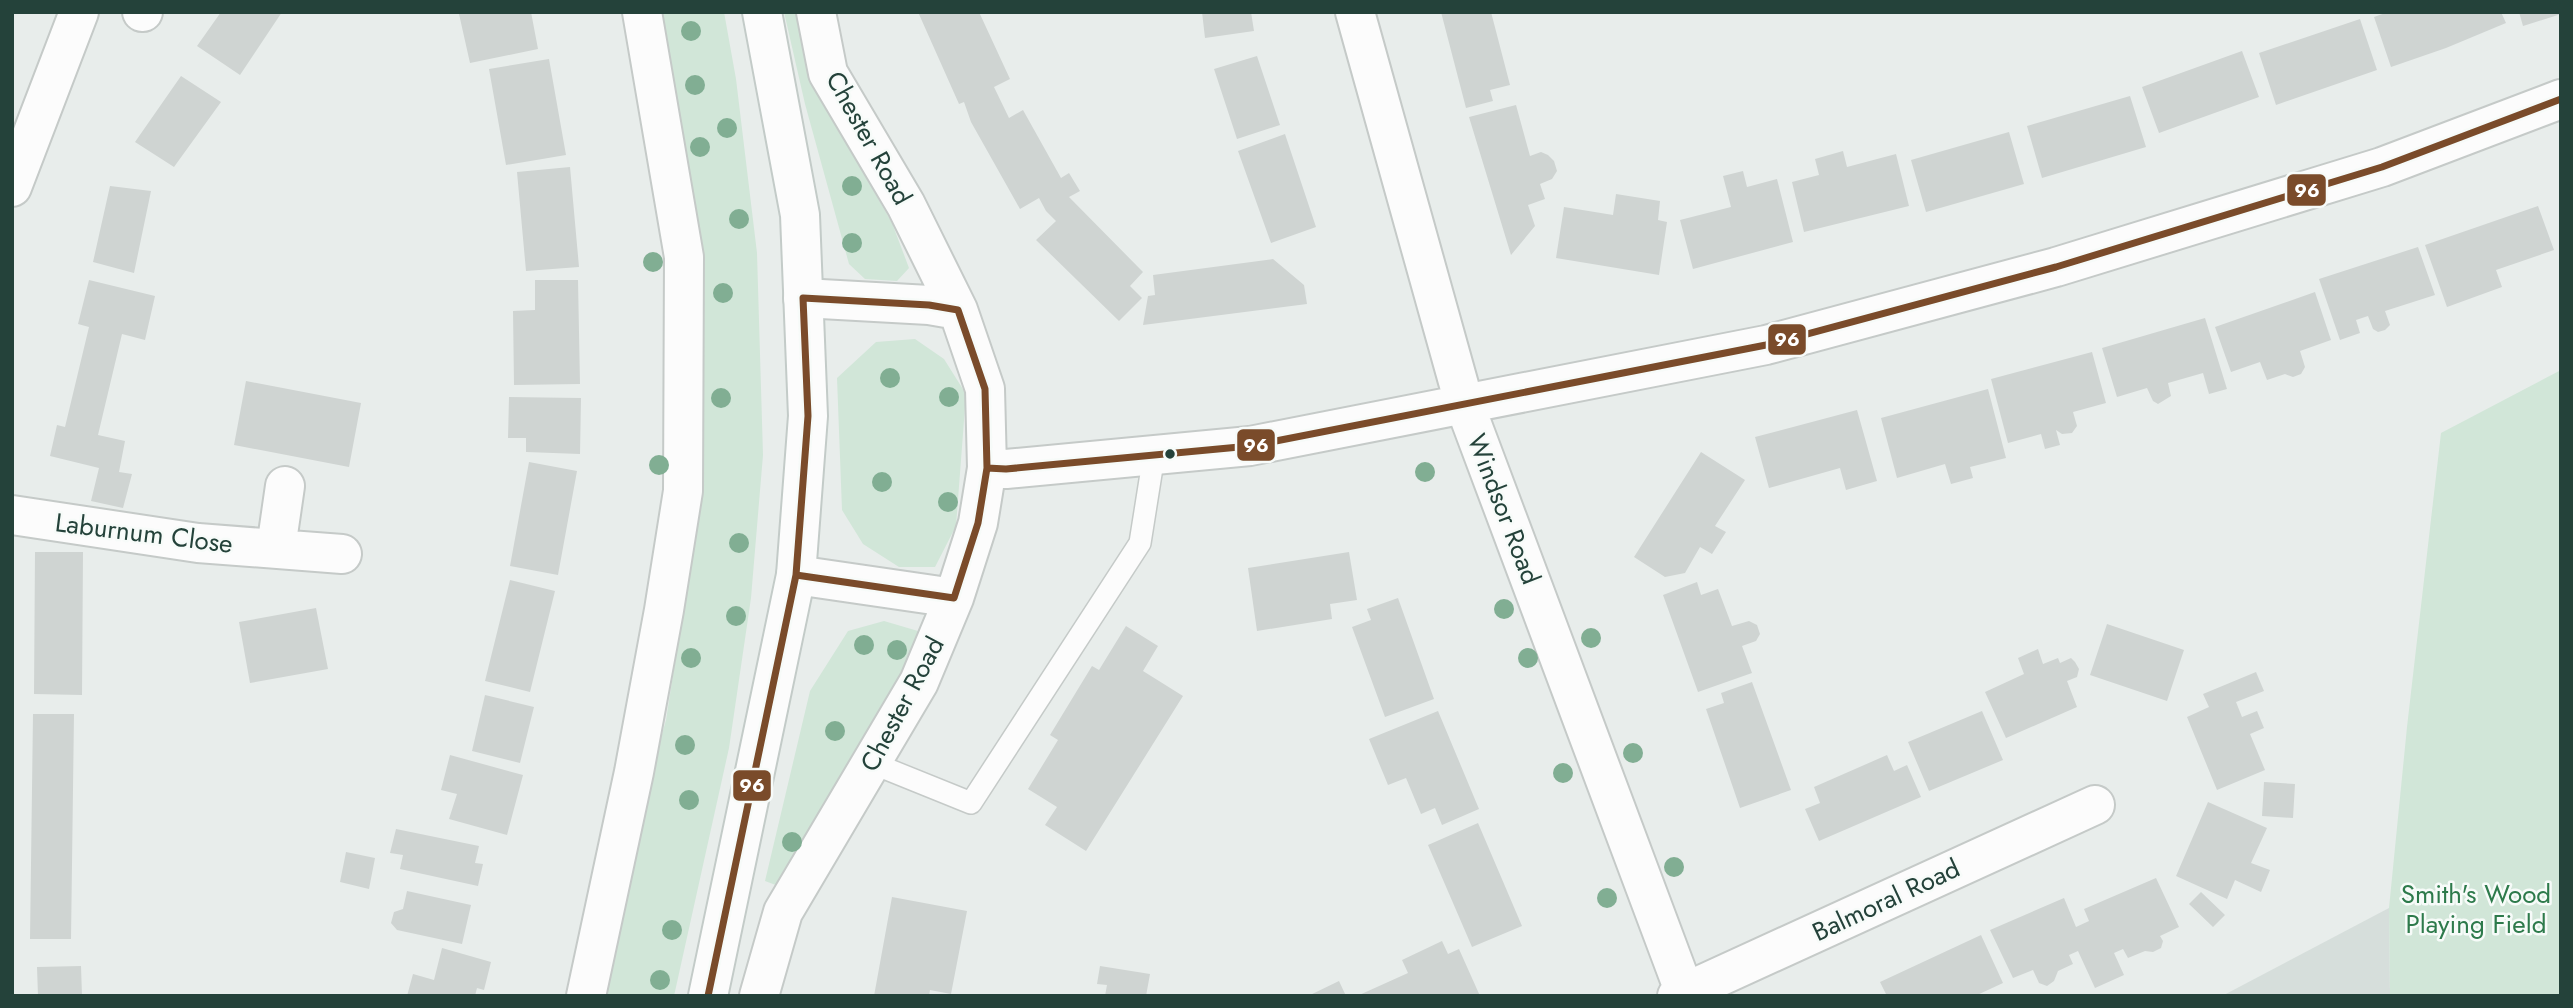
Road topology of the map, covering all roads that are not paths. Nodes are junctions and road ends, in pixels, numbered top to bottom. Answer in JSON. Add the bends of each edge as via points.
{"nodes":[{"id":1,"x":79,"y":12,"type":"edge"},
{"id":2,"x":642,"y":12,"type":"edge"},
{"id":3,"x":762,"y":12,"type":"edge"},
{"id":4,"x":817,"y":12,"type":"edge"},
{"id":5,"x":1354,"y":12,"type":"edge"},
{"id":6,"x":2561,"y":99,"type":"edge"},
{"id":7,"x":12,"y":187,"type":"edge"},
{"id":8,"x":803,"y":298,"type":"junction"},
{"id":9,"x":958,"y":310,"type":"junction"},
{"id":10,"x":1464,"y":403,"type":"junction"},
{"id":11,"x":1154,"y":455,"type":"junction"},
{"id":12,"x":987,"y":468,"type":"junction"},
{"id":13,"x":285,"y":486,"type":"dead end"},
{"id":14,"x":12,"y":515,"type":"edge"},
{"id":15,"x":276,"y":548,"type":"junction"},
{"id":16,"x":342,"y":554,"type":"dead end"},
{"id":17,"x":796,"y":575,"type":"junction"},
{"id":18,"x":954,"y":598,"type":"junction"},
{"id":19,"x":872,"y":763,"type":"junction"},
{"id":20,"x":2095,"y":805,"type":"dead end"},
{"id":21,"x":1683,"y":995,"type":"edge"},
{"id":22,"x":586,"y":996,"type":"edge"},
{"id":23,"x":708,"y":996,"type":"edge"},
{"id":24,"x":759,"y":996,"type":"edge"}],
"edges":[{"from":1,"to":7,"type":"street"},
{"from":2,"to":22,"type":"street","via":[[684,257],[683,491],[634,772]]},
{"from":3,"to":8,"type":"street","via":[[800,215]]},
{"from":4,"to":9,"type":"street","name":"Chester Road","via":[[828,73],[906,205]]},
{"from":5,"to":10,"type":"street","name":"Windsor Road"},
{"from":6,"to":10,"type":"street","via":[[2382,167],[2056,267],[1766,345]]},
{"from":8,"to":9,"type":"street"},
{"from":8,"to":17,"type":"street","via":[[808,416]]},
{"from":9,"to":12,"type":"street","name":"Chester Road","via":[[985,389]]},
{"from":10,"to":11,"type":"street","via":[[1250,446]]},
{"from":10,"to":21,"type":"street","name":"Windsor Road"},
{"from":11,"to":12,"type":"street"},
{"from":11,"to":19,"type":"lane","via":[[1140,543],[971,803]]},
{"from":12,"to":18,"type":"street","name":"Chester Road","via":[[978,523]]},
{"from":13,"to":15,"type":"street"},
{"from":14,"to":15,"type":"street","name":"Laburnum Close","via":[[198,543]]},
{"from":15,"to":16,"type":"street","name":"Laburnum Close"},
{"from":17,"to":18,"type":"street"},
{"from":17,"to":23,"type":"street"},
{"from":18,"to":19,"type":"street","name":"Chester Road","via":[[919,682]]},
{"from":19,"to":24,"type":"street","name":"Chester Road","via":[[783,912]]},
{"from":20,"to":21,"type":"street","name":"Balmoral Road"}]}
